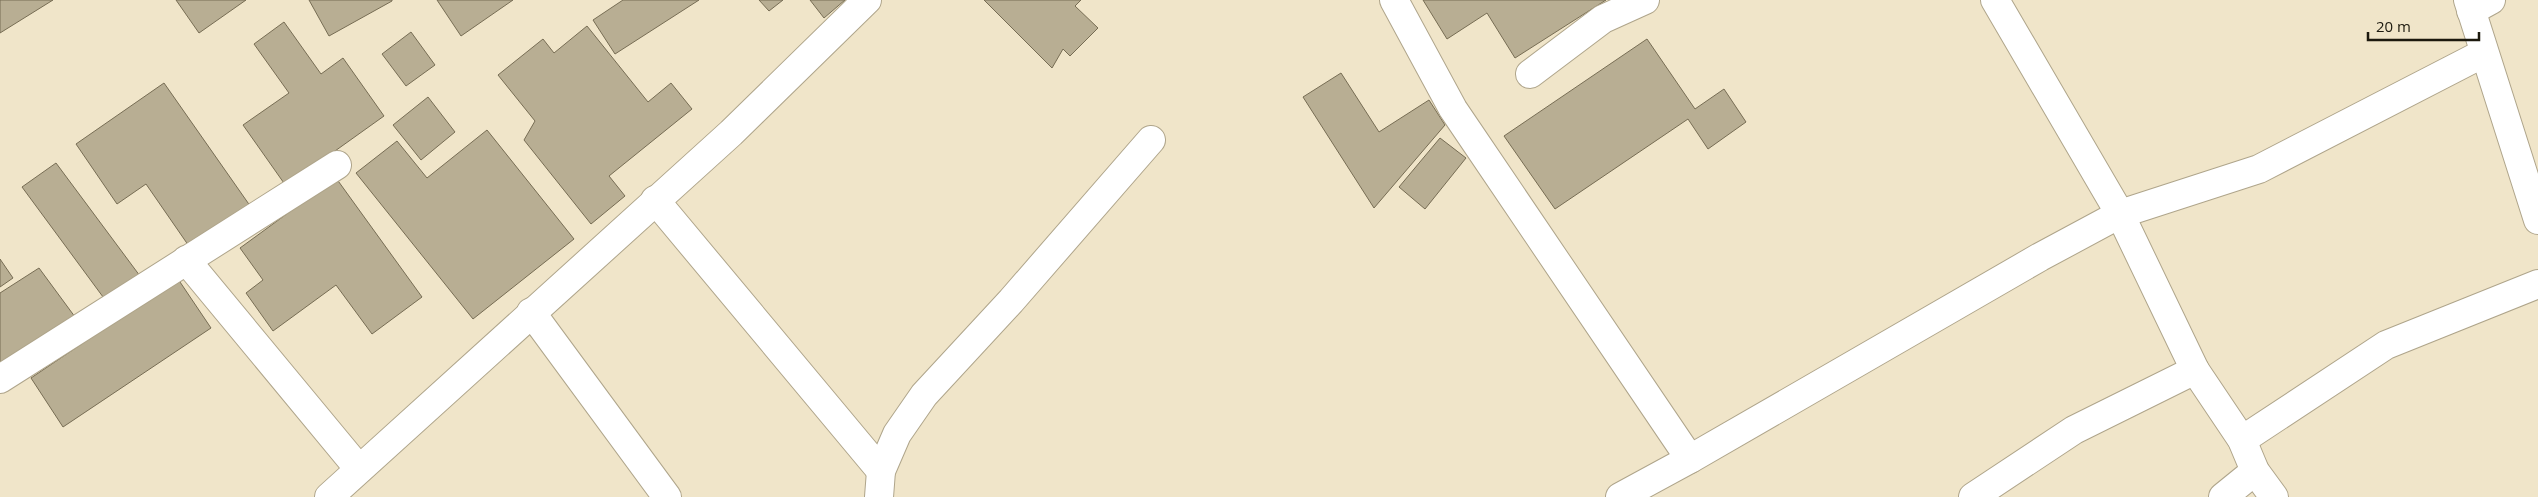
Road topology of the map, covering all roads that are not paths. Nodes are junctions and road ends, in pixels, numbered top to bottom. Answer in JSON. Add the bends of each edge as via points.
{"nodes":[{"id":1,"x":867,"y":0,"type":"edge"},
{"id":2,"x":1394,"y":0,"type":"edge"},
{"id":3,"x":1645,"y":0,"type":"edge"},
{"id":4,"x":1995,"y":0,"type":"edge"},
{"id":5,"x":2477,"y":4,"type":"edge"},
{"id":6,"x":2484,"y":53,"type":"junction"},
{"id":7,"x":1530,"y":74,"type":"dead end"},
{"id":8,"x":1151,"y":140,"type":"dead end"},
{"id":9,"x":337,"y":166,"type":"dead end"},
{"id":10,"x":655,"y":200,"type":"junction"},
{"id":11,"x":2120,"y":214,"type":"junction"},
{"id":12,"x":2538,"y":220,"type":"edge"},
{"id":13,"x":186,"y":260,"type":"junction"},
{"id":14,"x":2538,"y":284,"type":"edge"},
{"id":15,"x":531,"y":312,"type":"junction"},
{"id":16,"x":2195,"y":370,"type":"junction"},
{"id":17,"x":0,"y":379,"type":"edge"},
{"id":18,"x":2242,"y":440,"type":"junction"},
{"id":19,"x":1690,"y":459,"type":"junction"},
{"id":20,"x":359,"y":469,"type":"junction"},
{"id":21,"x":2255,"y":471,"type":"junction"},
{"id":22,"x":880,"y":484,"type":"edge"},
{"id":23,"x":329,"y":497,"type":"edge"},
{"id":24,"x":667,"y":497,"type":"edge"},
{"id":25,"x":1620,"y":497,"type":"edge"},
{"id":26,"x":1973,"y":497,"type":"edge"},
{"id":27,"x":2224,"y":497,"type":"edge"},
{"id":28,"x":2274,"y":497,"type":"edge"}],
"edges":[{"from":1,"to":10,"type":"street","via":[[731,133]]},
{"from":2,"to":19,"type":"street","via":[[1452,109]]},
{"from":3,"to":7,"type":"street","via":[[1603,19]]},
{"from":4,"to":11,"type":"street"},
{"from":5,"to":6,"type":"street"},
{"from":6,"to":11,"type":"street","via":[[2259,170]]},
{"from":6,"to":12,"type":"street"},
{"from":8,"to":22,"type":"street","via":[[924,395],[896,434]]},
{"from":9,"to":13,"type":"street"},
{"from":10,"to":15,"type":"street"},
{"from":10,"to":22,"type":"street"},
{"from":11,"to":16,"type":"street"},
{"from":11,"to":19,"type":"street","via":[[1860,359]]},
{"from":13,"to":17,"type":"street"},
{"from":13,"to":20,"type":"street"},
{"from":14,"to":18,"type":"street","via":[[2386,345]]},
{"from":15,"to":20,"type":"street"},
{"from":15,"to":24,"type":"street"},
{"from":16,"to":18,"type":"street"},
{"from":16,"to":26,"type":"street","via":[[2074,430]]},
{"from":18,"to":21,"type":"street"},
{"from":19,"to":25,"type":"street"},
{"from":20,"to":23,"type":"street"},
{"from":21,"to":27,"type":"street"},
{"from":21,"to":28,"type":"street"}]}
